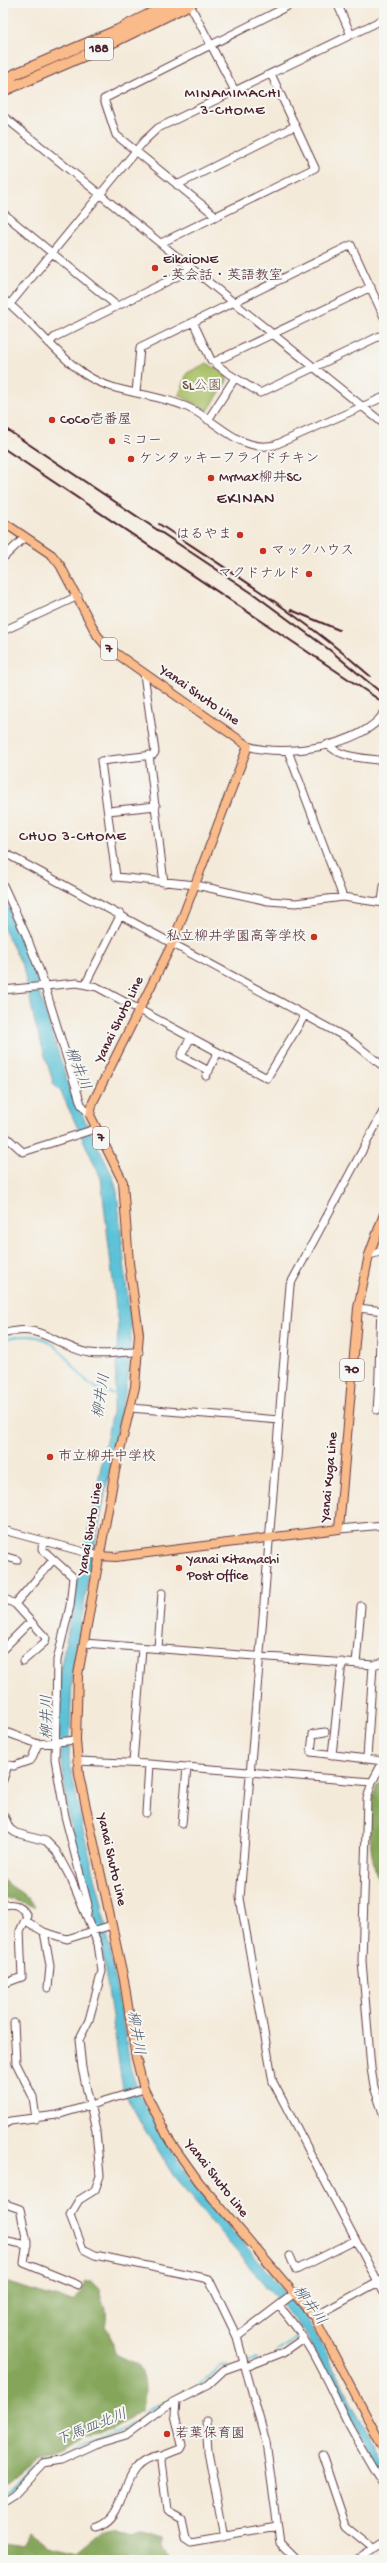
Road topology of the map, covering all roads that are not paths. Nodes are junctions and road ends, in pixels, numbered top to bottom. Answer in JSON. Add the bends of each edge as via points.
{"nodes":[{"id":1,"x":172,"y":3,"type":"edge"},
{"id":2,"x":190,"y":3,"type":"edge"},
{"id":3,"x":294,"y":3,"type":"edge"},
{"id":4,"x":337,"y":3,"type":"edge"},
{"id":5,"x":384,"y":19,"type":"edge"},
{"id":6,"x":351,"y":35,"type":"junction"},
{"id":7,"x":212,"y":45,"type":"junction"},
{"id":8,"x":271,"y":74,"type":"junction"},
{"id":9,"x":3,"y":84,"type":"edge"},
{"id":10,"x":3,"y":91,"type":"edge"},
{"id":11,"x":235,"y":91,"type":"junction"},
{"id":12,"x":3,"y":116,"type":"edge"},
{"id":13,"x":295,"y":126,"type":"junction"},
{"id":14,"x":135,"y":152,"type":"junction"},
{"id":15,"x":176,"y":185,"type":"junction"},
{"id":16,"x":100,"y":196,"type":"junction"},
{"id":17,"x":3,"y":213,"type":"edge"},
{"id":18,"x":216,"y":216,"type":"junction"},
{"id":19,"x":161,"y":244,"type":"junction"},
{"id":20,"x":52,"y":253,"type":"junction"},
{"id":21,"x":190,"y":268,"type":"junction"},
{"id":22,"x":370,"y":287,"type":"junction"},
{"id":23,"x":3,"y":299,"type":"edge"},
{"id":24,"x":234,"y":303,"type":"junction"},
{"id":25,"x":10,"y":304,"type":"junction"},
{"id":26,"x":117,"y":306,"type":"junction"},
{"id":27,"x":384,"y":317,"type":"edge"},
{"id":28,"x":193,"y":322,"type":"junction"},
{"id":29,"x":384,"y":334,"type":"edge"},
{"id":30,"x":273,"y":335,"type":"junction"},
{"id":31,"x":49,"y":343,"type":"junction"},
{"id":32,"x":214,"y":362,"type":"junction"},
{"id":33,"x":314,"y":368,"type":"junction"},
{"id":34,"x":235,"y":378,"type":"junction"},
{"id":35,"x":136,"y":393,"type":"junction"},
{"id":36,"x":384,"y":397,"type":"edge"},
{"id":37,"x":363,"y":406,"type":"junction"},
{"id":38,"x":208,"y":420,"type":"junction"},
{"id":39,"x":384,"y":424,"type":"edge"},
{"id":40,"x":3,"y":522,"type":"edge"},
{"id":41,"x":25,"y":537,"type":"junction"},
{"id":42,"x":3,"y":558,"type":"edge"},
{"id":43,"x":78,"y":596,"type":"junction"},
{"id":44,"x":3,"y":631,"type":"edge"},
{"id":45,"x":144,"y":674,"type":"junction"},
{"id":46,"x":384,"y":713,"type":"edge"},
{"id":47,"x":328,"y":744,"type":"junction"},
{"id":48,"x":248,"y":746,"type":"junction"},
{"id":49,"x":288,"y":751,"type":"junction"},
{"id":50,"x":149,"y":755,"type":"junction"},
{"id":51,"x":384,"y":761,"type":"edge"},
{"id":52,"x":156,"y":806,"type":"junction"},
{"id":53,"x":108,"y":811,"type":"junction"},
{"id":54,"x":3,"y":852,"type":"edge"},
{"id":55,"x":164,"y":883,"type":"junction"},
{"id":56,"x":3,"y":885,"type":"edge"},
{"id":57,"x":196,"y":885,"type":"junction"},
{"id":58,"x":384,"y":886,"type":"edge"},
{"id":59,"x":344,"y":897,"type":"junction"},
{"id":60,"x":383,"y":903,"type":"edge"},
{"id":61,"x":121,"y":914,"type":"junction"},
{"id":62,"x":173,"y":942,"type":"junction"},
{"id":63,"x":86,"y":984,"type":"junction"},
{"id":64,"x":42,"y":987,"type":"junction"},
{"id":65,"x":3,"y":990,"type":"edge"},
{"id":66,"x":140,"y":1009,"type":"junction"},
{"id":67,"x":305,"y":1015,"type":"junction"},
{"id":68,"x":191,"y":1037,"type":"junction"},
{"id":69,"x":218,"y":1052,"type":"junction"},
{"id":70,"x":384,"y":1068,"type":"edge"},
{"id":71,"x":384,"y":1110,"type":"edge"},
{"id":72,"x":90,"y":1115,"type":"junction"},
{"id":73,"x":93,"y":1130,"type":"junction"},
{"id":74,"x":3,"y":1134,"type":"edge"},
{"id":75,"x":384,"y":1214,"type":"edge"},
{"id":76,"x":384,"y":1251,"type":"edge"},
{"id":77,"x":369,"y":1255,"type":"junction"},
{"id":78,"x":358,"y":1308,"type":"junction"},
{"id":79,"x":382,"y":1311,"type":"edge"},
{"id":80,"x":3,"y":1334,"type":"edge"},
{"id":81,"x":137,"y":1352,"type":"junction"},
{"id":82,"x":130,"y":1408,"type":"junction"},
{"id":83,"x":377,"y":1410,"type":"dead end"},
{"id":84,"x":279,"y":1420,"type":"junction"},
{"id":85,"x":384,"y":1525,"type":"edge"},
{"id":86,"x":3,"y":1530,"type":"edge"},
{"id":87,"x":340,"y":1530,"type":"junction"},
{"id":88,"x":269,"y":1538,"type":"junction"},
{"id":89,"x":43,"y":1541,"type":"junction"},
{"id":90,"x":3,"y":1556,"type":"edge"},
{"id":91,"x":96,"y":1556,"type":"junction"},
{"id":92,"x":17,"y":1560,"type":"dead end"},
{"id":93,"x":53,"y":1560,"type":"junction"},
{"id":94,"x":162,"y":1593,"type":"dead end"},
{"id":95,"x":3,"y":1598,"type":"edge"},
{"id":96,"x":15,"y":1604,"type":"junction"},
{"id":97,"x":361,"y":1606,"type":"dead end"},
{"id":98,"x":30,"y":1622,"type":"junction"},
{"id":99,"x":84,"y":1642,"type":"junction"},
{"id":100,"x":142,"y":1648,"type":"junction"},
{"id":101,"x":158,"y":1648,"type":"junction"},
{"id":102,"x":3,"y":1649,"type":"edge"},
{"id":103,"x":259,"y":1655,"type":"junction"},
{"id":104,"x":23,"y":1661,"type":"dead end"},
{"id":105,"x":342,"y":1662,"type":"junction"},
{"id":106,"x":384,"y":1662,"type":"edge"},
{"id":107,"x":356,"y":1664,"type":"junction"},
{"id":108,"x":373,"y":1665,"type":"junction"},
{"id":109,"x":3,"y":1731,"type":"edge"},
{"id":110,"x":325,"y":1732,"type":"dead end"},
{"id":111,"x":74,"y":1740,"type":"junction"},
{"id":112,"x":56,"y":1742,"type":"junction"},
{"id":113,"x":38,"y":1744,"type":"junction"},
{"id":114,"x":332,"y":1755,"type":"junction"},
{"id":115,"x":367,"y":1758,"type":"junction"},
{"id":116,"x":384,"y":1760,"type":"edge"},
{"id":117,"x":77,"y":1761,"type":"junction"},
{"id":118,"x":133,"y":1763,"type":"junction"},
{"id":119,"x":149,"y":1764,"type":"junction"},
{"id":120,"x":187,"y":1766,"type":"junction"},
{"id":121,"x":250,"y":1771,"type":"junction"},
{"id":122,"x":3,"y":1780,"type":"edge"},
{"id":123,"x":372,"y":1782,"type":"junction"},
{"id":124,"x":3,"y":1814,"type":"edge"},
{"id":125,"x":146,"y":1814,"type":"dead end"},
{"id":126,"x":182,"y":1824,"type":"dead end"},
{"id":127,"x":3,"y":1906,"type":"edge"},
{"id":128,"x":87,"y":1914,"type":"junction"},
{"id":129,"x":26,"y":1921,"type":"junction"},
{"id":130,"x":110,"y":1925,"type":"junction"},
{"id":131,"x":94,"y":1929,"type":"junction"},
{"id":132,"x":44,"y":1932,"type":"junction"},
{"id":133,"x":3,"y":1984,"type":"edge"},
{"id":134,"x":48,"y":1988,"type":"dead end"},
{"id":135,"x":14,"y":2023,"type":"dead end"},
{"id":136,"x":143,"y":2090,"type":"junction"},
{"id":137,"x":91,"y":2106,"type":"junction"},
{"id":138,"x":384,"y":2116,"type":"edge"},
{"id":139,"x":36,"y":2119,"type":"junction"},
{"id":140,"x":3,"y":2125,"type":"edge"},
{"id":141,"x":3,"y":2203,"type":"edge"},
{"id":142,"x":3,"y":2240,"type":"edge"},
{"id":143,"x":354,"y":2241,"type":"junction"},
{"id":144,"x":27,"y":2245,"type":"junction"},
{"id":145,"x":290,"y":2256,"type":"dead end"},
{"id":146,"x":381,"y":2281,"type":"edge"},
{"id":147,"x":78,"y":2285,"type":"dead end"},
{"id":148,"x":293,"y":2294,"type":"junction"},
{"id":149,"x":384,"y":2294,"type":"edge"},
{"id":150,"x":280,"y":2305,"type":"junction"},
{"id":151,"x":314,"y":2317,"type":"junction"},
{"id":152,"x":302,"y":2335,"type":"junction"},
{"id":153,"x":237,"y":2337,"type":"junction"},
{"id":154,"x":245,"y":2365,"type":"junction"},
{"id":155,"x":176,"y":2402,"type":"junction"},
{"id":156,"x":206,"y":2421,"type":"dead end"},
{"id":157,"x":384,"y":2449,"type":"edge"},
{"id":158,"x":322,"y":2455,"type":"dead end"},
{"id":159,"x":162,"y":2456,"type":"junction"},
{"id":160,"x":384,"y":2486,"type":"edge"},
{"id":161,"x":3,"y":2502,"type":"edge"},
{"id":162,"x":277,"y":2526,"type":"junction"},
{"id":163,"x":97,"y":2528,"type":"dead end"},
{"id":164,"x":224,"y":2536,"type":"junction"},
{"id":165,"x":384,"y":2542,"type":"edge"},
{"id":166,"x":374,"y":2549,"type":"junction"},
{"id":167,"x":297,"y":2560,"type":"edge"},
{"id":168,"x":356,"y":2560,"type":"edge"}],
"edges":[{"from":1,"to":9,"type":"highway","number":"188","via":[[118,30],[15,74]]},
{"from":2,"to":7,"type":"street"},
{"from":2,"to":10,"type":"highway","number":"188","via":[[96,50]]},
{"from":3,"to":7,"type":"street"},
{"from":4,"to":6,"type":"street"},
{"from":5,"to":6,"type":"street"},
{"from":6,"to":8,"type":"street"},
{"from":7,"to":11,"type":"street"},
{"from":7,"to":14,"type":"street","via":[[104,99],[116,135]]},
{"from":8,"to":11,"type":"street"},
{"from":8,"to":13,"type":"street"},
{"from":11,"to":14,"type":"street","via":[[158,128]]},
{"from":12,"to":16,"type":"street"},
{"from":13,"to":15,"type":"street"},
{"from":13,"to":18,"type":"street","via":[[315,168]]},
{"from":14,"to":15,"type":"street"},
{"from":14,"to":16,"type":"street"},
{"from":15,"to":18,"type":"street"},
{"from":16,"to":19,"type":"street"},
{"from":16,"to":20,"type":"street"},
{"from":17,"to":20,"type":"street"},
{"from":18,"to":19,"type":"street"},
{"from":19,"to":21,"type":"street"},
{"from":20,"to":25,"type":"street"},
{"from":20,"to":26,"type":"street"},
{"from":21,"to":24,"type":"street"},
{"from":21,"to":26,"type":"street"},
{"from":22,"to":24,"type":"street","via":[[351,245]]},
{"from":22,"to":27,"type":"street"},
{"from":22,"to":30,"type":"street"},
{"from":23,"to":25,"type":"street"},
{"from":24,"to":28,"type":"street"},
{"from":24,"to":30,"type":"street"},
{"from":25,"to":31,"type":"street"},
{"from":26,"to":31,"type":"street","via":[[55,336]]},
{"from":28,"to":32,"type":"street"},
{"from":28,"to":35,"type":"street","via":[[140,348]]},
{"from":29,"to":33,"type":"street"},
{"from":30,"to":32,"type":"street"},
{"from":30,"to":33,"type":"street"},
{"from":31,"to":35,"type":"street","via":[[64,360],[100,384]]},
{"from":32,"to":34,"type":"street"},
{"from":33,"to":34,"type":"street","via":[[260,393]]},
{"from":33,"to":37,"type":"street"},
{"from":34,"to":38,"type":"street"},
{"from":35,"to":38,"type":"street","via":[[189,408]]},
{"from":36,"to":37,"type":"street"},
{"from":37,"to":38,"type":"street","via":[[288,441],[265,447],[246,444]]},
{"from":37,"to":39,"type":"street"},
{"from":40,"to":41,"type":"main road","name":"Yanai Shuto Line","number":"7"},
{"from":41,"to":42,"type":"street"},
{"from":41,"to":43,"type":"main road","name":"Yanai Shuto Line","number":"7","via":[[52,555]]},
{"from":43,"to":44,"type":"street"},
{"from":43,"to":45,"type":"main road","name":"Yanai Shuto Line","number":"7","via":[[97,635],[107,647]]},
{"from":45,"to":48,"type":"main road","name":"Yanai Shuto Line","number":"7"},
{"from":45,"to":50,"type":"street","via":[[155,752]]},
{"from":46,"to":47,"type":"street","via":[[373,727],[362,734]]},
{"from":47,"to":49,"type":"street"},
{"from":47,"to":51,"type":"street","via":[[333,750],[341,753]]},
{"from":48,"to":49,"type":"street","via":[[263,751]]},
{"from":48,"to":57,"type":"main road","name":"Yanai Shuto Line","number":"7"},
{"from":49,"to":59,"type":"street"},
{"from":50,"to":52,"type":"street"},
{"from":50,"to":53,"type":"street","via":[[101,761]]},
{"from":52,"to":53,"type":"street"},
{"from":52,"to":55,"type":"street"},
{"from":53,"to":55,"type":"street","via":[[116,877]]},
{"from":54,"to":61,"type":"street"},
{"from":55,"to":57,"type":"street"},
{"from":56,"to":64,"type":"street","via":[[26,935]]},
{"from":57,"to":59,"type":"street","via":[[268,901],[296,904]]},
{"from":57,"to":62,"type":"main road","name":"Yanai Shuto Line","number":"7"},
{"from":58,"to":60,"type":"street"},
{"from":59,"to":60,"type":"street"},
{"from":61,"to":62,"type":"street"},
{"from":61,"to":63,"type":"street"},
{"from":62,"to":66,"type":"main road","name":"Yanai Shuto Line","number":"7"},
{"from":62,"to":67,"type":"street"},
{"from":63,"to":64,"type":"street"},
{"from":63,"to":66,"type":"street"},
{"from":64,"to":65,"type":"street"},
{"from":64,"to":72,"type":"street","via":[[81,1104]]},
{"from":66,"to":68,"type":"street"},
{"from":66,"to":72,"type":"main road","name":"Yanai Shuto Line","number":"7"},
{"from":67,"to":69,"type":"street","via":[[268,1078]]},
{"from":67,"to":70,"type":"street","via":[[349,1039]]},
{"from":68,"to":69,"type":"street"},
{"from":68,"to":69,"type":"street","via":[[181,1056],[207,1074]]},
{"from":71,"to":84,"type":"street","via":[[290,1285]]},
{"from":72,"to":73,"type":"main road","name":"Yanai Shuto Line","number":"7"},
{"from":73,"to":74,"type":"street","via":[[23,1152]]},
{"from":73,"to":81,"type":"main road","name":"Yanai Shuto Line","number":"7","via":[[123,1182],[129,1263],[138,1322]]},
{"from":75,"to":77,"type":"main road","name":"Yanai Kuga Line","number":"70"},
{"from":76,"to":77,"type":"street"},
{"from":77,"to":78,"type":"main road","name":"Yanai Kuga Line","number":"70"},
{"from":78,"to":79,"type":"street"},
{"from":78,"to":87,"type":"main road","name":"Yanai Kuga Line","number":"70"},
{"from":79,"to":83,"type":"street"},
{"from":80,"to":81,"type":"street","via":[[26,1330],[40,1332],[87,1353]]},
{"from":81,"to":82,"type":"main road","name":"Yanai Shuto Line","number":"7"},
{"from":82,"to":84,"type":"street"},
{"from":82,"to":91,"type":"main road","name":"Yanai Shuto Line","number":"7"},
{"from":84,"to":88,"type":"street"},
{"from":85,"to":87,"type":"street"},
{"from":86,"to":89,"type":"street"},
{"from":87,"to":88,"type":"main road","name":"Yanai Kuga Line"},
{"from":88,"to":91,"type":"main road","name":"Yanai Kuga Line","via":[[116,1557]]},
{"from":88,"to":103,"type":"street"},
{"from":89,"to":91,"type":"street"},
{"from":89,"to":93,"type":"street","via":[[42,1549]]},
{"from":90,"to":92,"type":"street"},
{"from":91,"to":99,"type":"main road","name":"Yanai Shuto Line","number":"7"},
{"from":93,"to":96,"type":"street"},
{"from":93,"to":112,"type":"street","via":[[73,1577],[68,1616],[57,1660]]},
{"from":94,"to":101,"type":"street"},
{"from":95,"to":96,"type":"street"},
{"from":96,"to":98,"type":"street"},
{"from":97,"to":107,"type":"street"},
{"from":98,"to":102,"type":"street"},
{"from":98,"to":104,"type":"street","via":[[46,1638],[45,1642]]},
{"from":99,"to":100,"type":"street"},
{"from":99,"to":111,"type":"main road","name":"Yanai Shuto Line","number":"7","via":[[78,1676]]},
{"from":100,"to":101,"type":"street"},
{"from":100,"to":118,"type":"street"},
{"from":101,"to":103,"type":"street"},
{"from":103,"to":105,"type":"street"},
{"from":103,"to":121,"type":"street"},
{"from":105,"to":107,"type":"street"},
{"from":105,"to":114,"type":"street"},
{"from":106,"to":108,"type":"street"},
{"from":107,"to":108,"type":"street"},
{"from":108,"to":115,"type":"street"},
{"from":109,"to":113,"type":"street"},
{"from":110,"to":114,"type":"street","via":[[313,1734],[311,1752]]},
{"from":111,"to":112,"type":"street"},
{"from":111,"to":117,"type":"main road","name":"Yanai Shuto Line","number":"7"},
{"from":112,"to":113,"type":"street"},
{"from":112,"to":128,"type":"street","via":[[57,1780],[88,1905]]},
{"from":113,"to":122,"type":"street","via":[[31,1760],[14,1766],[8,1765]]},
{"from":114,"to":115,"type":"street"},
{"from":115,"to":116,"type":"street"},
{"from":116,"to":123,"type":"street"},
{"from":117,"to":118,"type":"street"},
{"from":117,"to":130,"type":"main road","name":"Yanai Shuto Line","number":"7"},
{"from":118,"to":119,"type":"street"},
{"from":119,"to":120,"type":"street"},
{"from":119,"to":125,"type":"street"},
{"from":120,"to":121,"type":"street"},
{"from":120,"to":126,"type":"street"},
{"from":121,"to":123,"type":"street"},
{"from":121,"to":143,"type":"street","via":[[241,1908],[270,2072]]},
{"from":123,"to":138,"type":"street","via":[[367,1800],[362,1961],[371,2068],[374,2087]]},
{"from":124,"to":128,"type":"street","via":[[10,1830],[16,1834],[42,1839],[56,1851],[63,1860]]},
{"from":127,"to":129,"type":"street","via":[[17,1905],[27,1916]]},
{"from":128,"to":131,"type":"street"},
{"from":129,"to":132,"type":"street"},
{"from":129,"to":133,"type":"street","via":[[20,1931],[22,1977]]},
{"from":130,"to":131,"type":"street"},
{"from":130,"to":136,"type":"main road","name":"Yanai Shuto Line","number":"7","via":[[124,1980]]},
{"from":131,"to":132,"type":"street","via":[[72,1939]]},
{"from":131,"to":137,"type":"street","via":[[102,1971],[89,2020],[79,2040],[82,2068]]},
{"from":132,"to":134,"type":"street","via":[[50,1966]]},
{"from":135,"to":139,"type":"street","via":[[16,2063],[33,2097]]},
{"from":136,"to":137,"type":"street"},
{"from":136,"to":148,"type":"main road","name":"Yanai Shuto Line","number":"7","via":[[170,2140],[198,2182]]},
{"from":137,"to":139,"type":"street"},
{"from":137,"to":153,"type":"street","via":[[96,2131],[99,2184],[93,2192],[79,2200],[70,2216],[83,2249],[109,2258],[209,2279]]},
{"from":139,"to":140,"type":"street","via":[[10,2121]]},
{"from":141,"to":144,"type":"street","via":[[20,2209]]},
{"from":142,"to":144,"type":"street"},
{"from":143,"to":145,"type":"street","via":[[296,2270]]},
{"from":143,"to":146,"type":"street"},
{"from":144,"to":147,"type":"street","via":[[22,2260],[24,2263]]},
{"from":146,"to":149,"type":"street"},
{"from":146,"to":151,"type":"street"},
{"from":148,"to":150,"type":"street"},
{"from":148,"to":151,"type":"main road","name":"Yanai Shuto Line","number":"7"},
{"from":150,"to":152,"type":"street"},
{"from":150,"to":153,"type":"street"},
{"from":151,"to":157,"type":"main road","name":"Yanai Shuto Line","number":"7"},
{"from":152,"to":154,"type":"street","via":[[277,2355]]},
{"from":152,"to":160,"type":"street","via":[[364,2454]]},
{"from":153,"to":154,"type":"street"},
{"from":154,"to":155,"type":"street","via":[[224,2370],[208,2385]]},
{"from":154,"to":162,"type":"street","via":[[266,2442]]},
{"from":155,"to":159,"type":"street","via":[[175,2415],[182,2445],[180,2449]]},
{"from":155,"to":161,"type":"street","via":[[152,2414],[126,2435],[44,2464],[14,2495]]},
{"from":156,"to":164,"type":"street","via":[[208,2451]]},
{"from":158,"to":166,"type":"street","via":[[346,2526]]},
{"from":159,"to":163,"type":"street","via":[[156,2456],[134,2468],[114,2516],[105,2526]]},
{"from":159,"to":164,"type":"street","via":[[167,2510],[181,2518],[185,2537],[191,2541]]},
{"from":162,"to":164,"type":"street"},
{"from":162,"to":167,"type":"street","via":[[280,2543]]},
{"from":165,"to":166,"type":"street"},
{"from":166,"to":168,"type":"street"}]}
